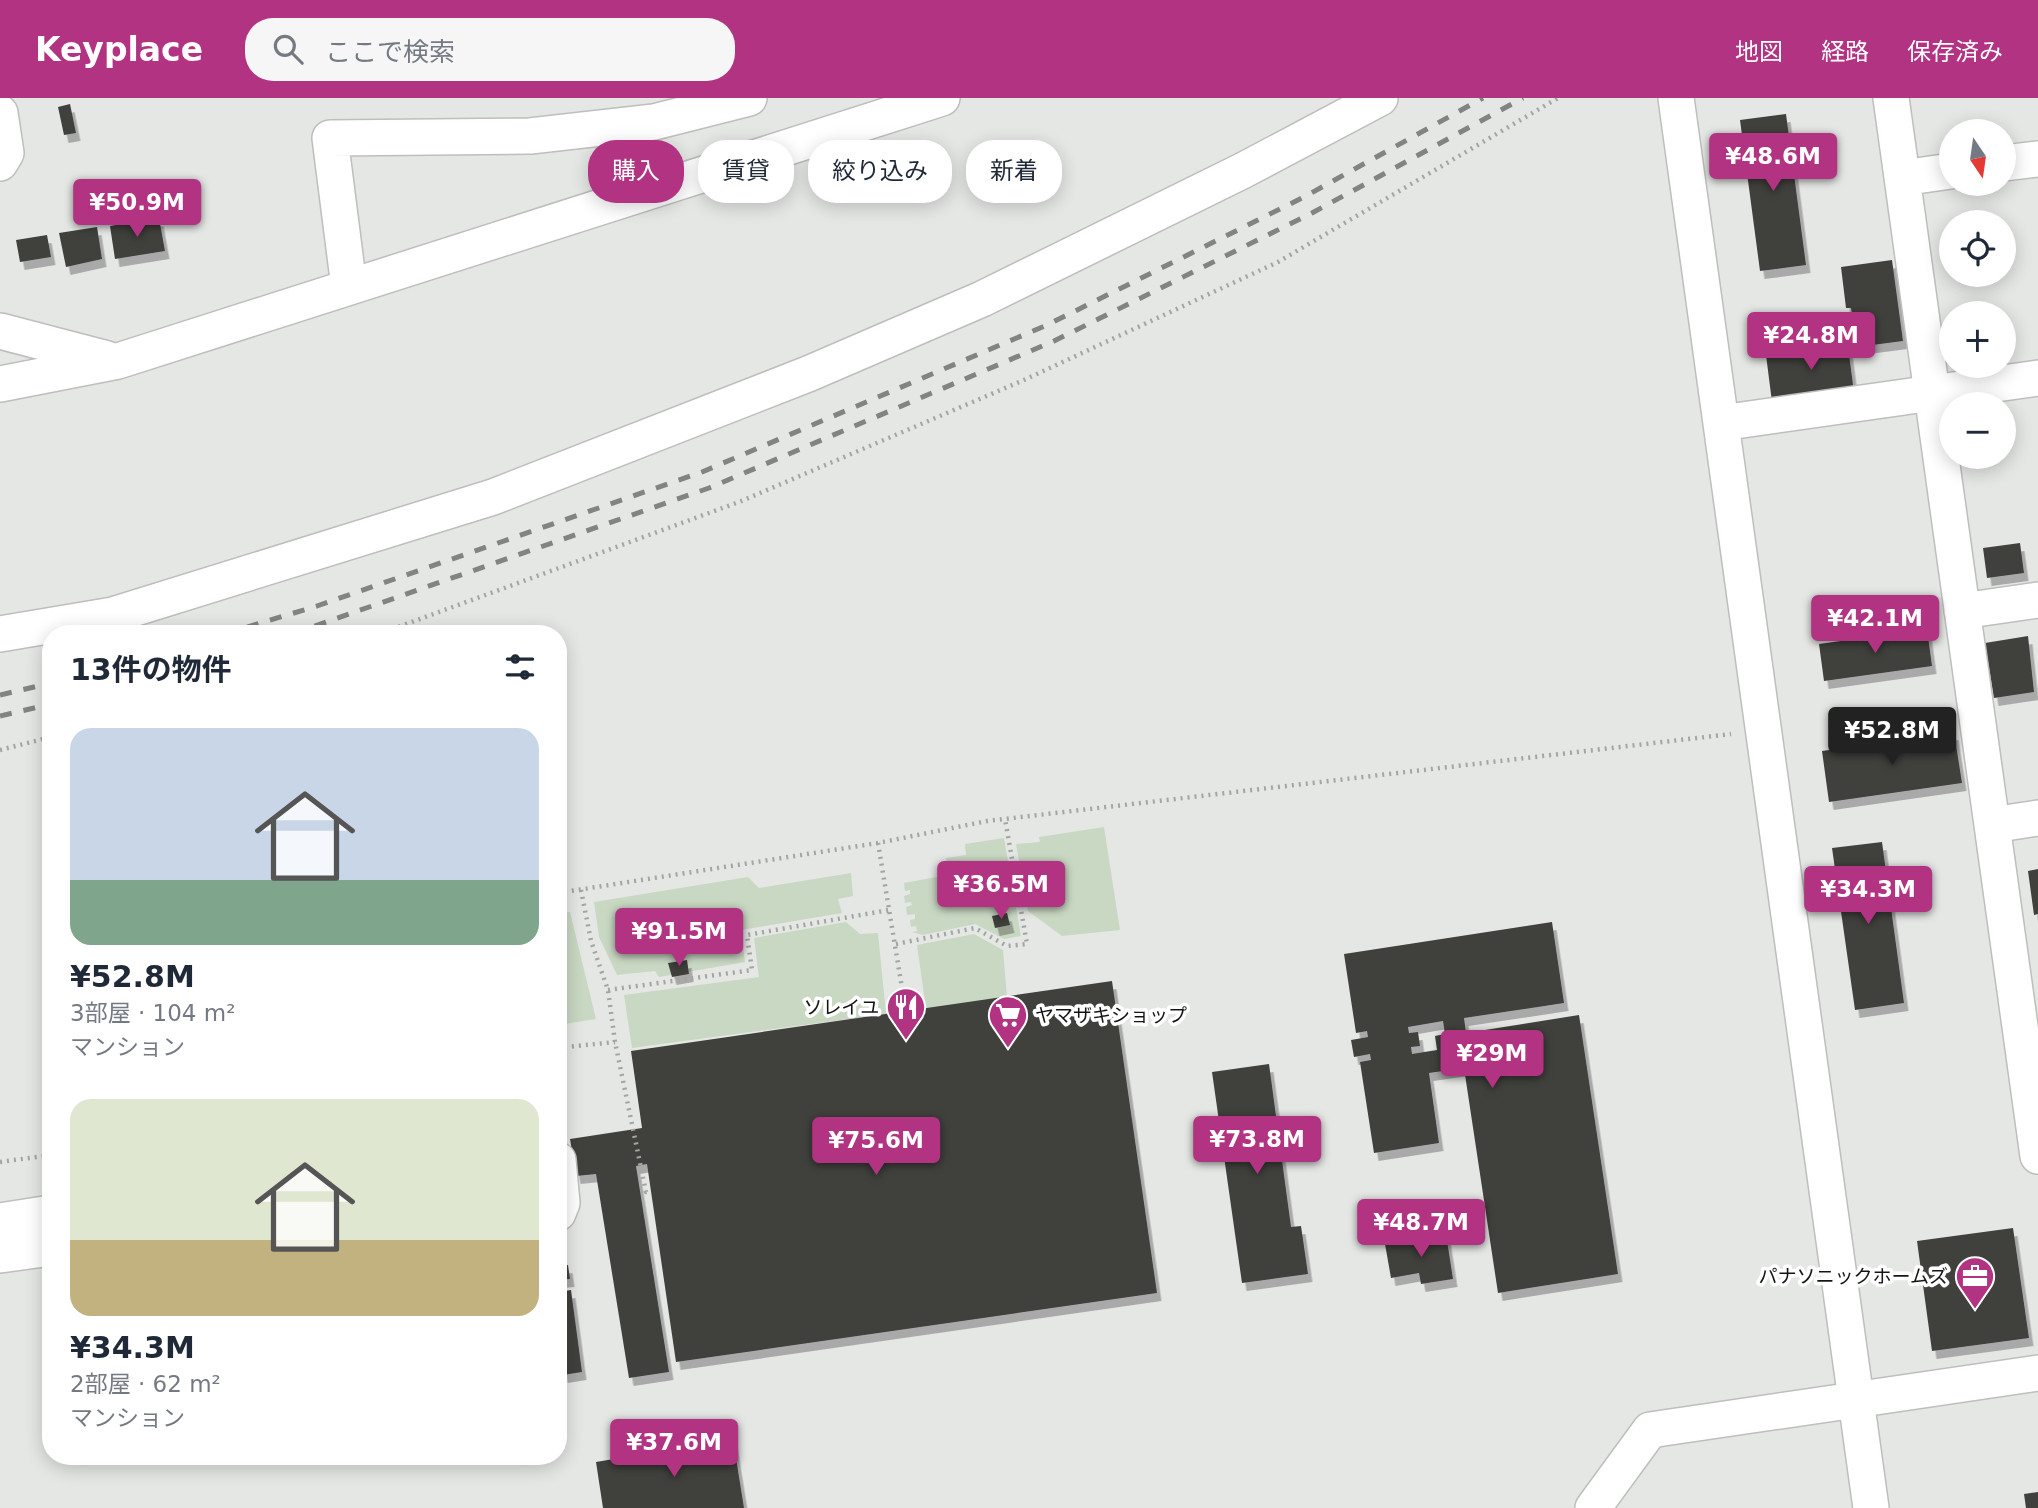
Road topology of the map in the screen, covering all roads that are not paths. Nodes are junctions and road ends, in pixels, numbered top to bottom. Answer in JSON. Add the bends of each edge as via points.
{"nodes":[{"id":1,"x":749,"y":98,"type":"edge"},
{"id":2,"x":1380,"y":98,"type":"edge"},
{"id":3,"x":1676,"y":98,"type":"edge"},
{"id":4,"x":1891,"y":98,"type":"edge"},
{"id":5,"x":926,"y":100,"type":"edge"},
{"id":6,"x":0,"y":113,"type":"edge"},
{"id":7,"x":2038,"y":159,"type":"edge"},
{"id":8,"x":2016,"y":162,"type":"edge"},
{"id":9,"x":0,"y":163,"type":"edge"},
{"id":10,"x":1939,"y":173,"type":"edge"},
{"id":11,"x":1902,"y":178,"type":"junction"},
{"id":12,"x":349,"y":287,"type":"junction"},
{"id":13,"x":0,"y":331,"type":"edge"},
{"id":14,"x":118,"y":361,"type":"junction"},
{"id":15,"x":2038,"y":378,"type":"edge"},
{"id":16,"x":0,"y":384,"type":"edge"},
{"id":17,"x":1932,"y":393,"type":"junction"},
{"id":18,"x":1721,"y":423,"type":"junction"},
{"id":19,"x":2038,"y":600,"type":"edge"},
{"id":20,"x":1962,"y":611,"type":"junction"},
{"id":21,"x":54,"y":625,"type":"edge"},
{"id":22,"x":42,"y":627,"type":"edge"},
{"id":23,"x":0,"y":634,"type":"edge"},
{"id":24,"x":2038,"y":818,"type":"edge"},
{"id":25,"x":1992,"y":825,"type":"junction"},
{"id":26,"x":2029,"y":1032,"type":"edge"},
{"id":27,"x":2038,"y":1156,"type":"edge"},
{"id":28,"x":42,"y":1214,"type":"edge"},
{"id":29,"x":0,"y":1221,"type":"edge"},
{"id":30,"x":42,"y":1249,"type":"edge"},
{"id":31,"x":0,"y":1255,"type":"edge"},
{"id":32,"x":2038,"y":1373,"type":"edge"},
{"id":33,"x":1856,"y":1400,"type":"junction"},
{"id":34,"x":1593,"y":1508,"type":"edge"},
{"id":35,"x":1871,"y":1508,"type":"edge"}],
"edges":[{"from":1,"to":12,"type":"street","via":[[654,122],[530,136],[330,138]]},
{"from":2,"to":21,"type":"street","via":[[982,299],[808,374],[506,492],[113,615]]},
{"from":3,"to":18,"type":"street"},
{"from":4,"to":11,"type":"street"},
{"from":5,"to":12,"type":"street"},
{"from":6,"to":9,"type":"street","via":[[6,153]]},
{"from":7,"to":8,"type":"street"},
{"from":10,"to":11,"type":"street"},
{"from":11,"to":17,"type":"street"},
{"from":12,"to":14,"type":"street"},
{"from":13,"to":14,"type":"street"},
{"from":14,"to":16,"type":"street"},
{"from":15,"to":17,"type":"street"},
{"from":17,"to":18,"type":"street"},
{"from":17,"to":20,"type":"street"},
{"from":18,"to":33,"type":"street"},
{"from":19,"to":20,"type":"street"},
{"from":20,"to":25,"type":"street"},
{"from":22,"to":23,"type":"street"},
{"from":24,"to":25,"type":"street"},
{"from":25,"to":26,"type":"street"},
{"from":26,"to":27,"type":"street"},
{"from":28,"to":29,"type":"street"},
{"from":30,"to":31,"type":"street"},
{"from":32,"to":33,"type":"street"},
{"from":33,"to":34,"type":"street","via":[[1650,1430]]},
{"from":33,"to":35,"type":"street"}]}
